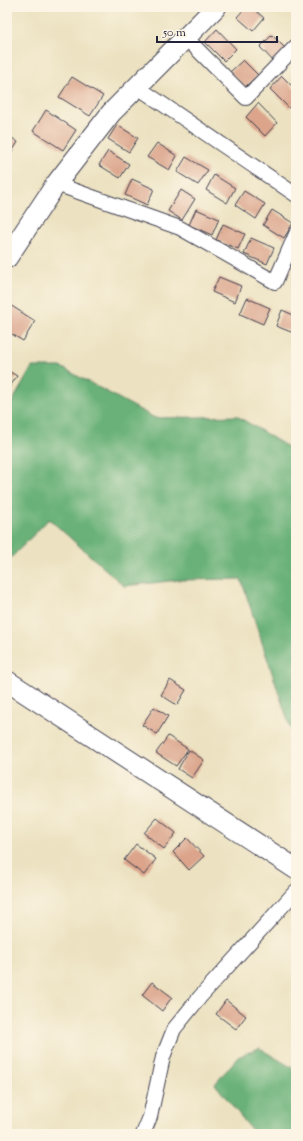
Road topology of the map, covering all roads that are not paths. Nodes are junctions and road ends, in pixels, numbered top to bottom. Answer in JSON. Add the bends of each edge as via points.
{"nodes":[{"id":1,"x":216,"y":7,"type":"edge"},
{"id":2,"x":186,"y":38,"type":"junction"},
{"id":3,"x":296,"y":46,"type":"edge"},
{"id":4,"x":136,"y":86,"type":"junction"},
{"id":5,"x":56,"y":184,"type":"junction"},
{"id":6,"x":296,"y":195,"type":"edge"},
{"id":7,"x":296,"y":234,"type":"edge"},
{"id":8,"x":7,"y":258,"type":"edge"},
{"id":9,"x":7,"y":681,"type":"edge"},
{"id":10,"x":296,"y":869,"type":"edge"},
{"id":11,"x":296,"y":891,"type":"edge"},
{"id":12,"x":143,"y":1134,"type":"edge"}],
"edges":[{"from":1,"to":2,"type":"street"},
{"from":2,"to":3,"type":"street","via":[[246,98]]},
{"from":2,"to":4,"type":"street"},
{"from":4,"to":5,"type":"street","via":[[111,113]]},
{"from":4,"to":6,"type":"street"},
{"from":5,"to":7,"type":"street","via":[[180,228],[275,282]]},
{"from":5,"to":8,"type":"street"},
{"from":9,"to":10,"type":"street"},
{"from":11,"to":12,"type":"street","via":[[174,1029],[163,1057],[150,1117]]}]}
